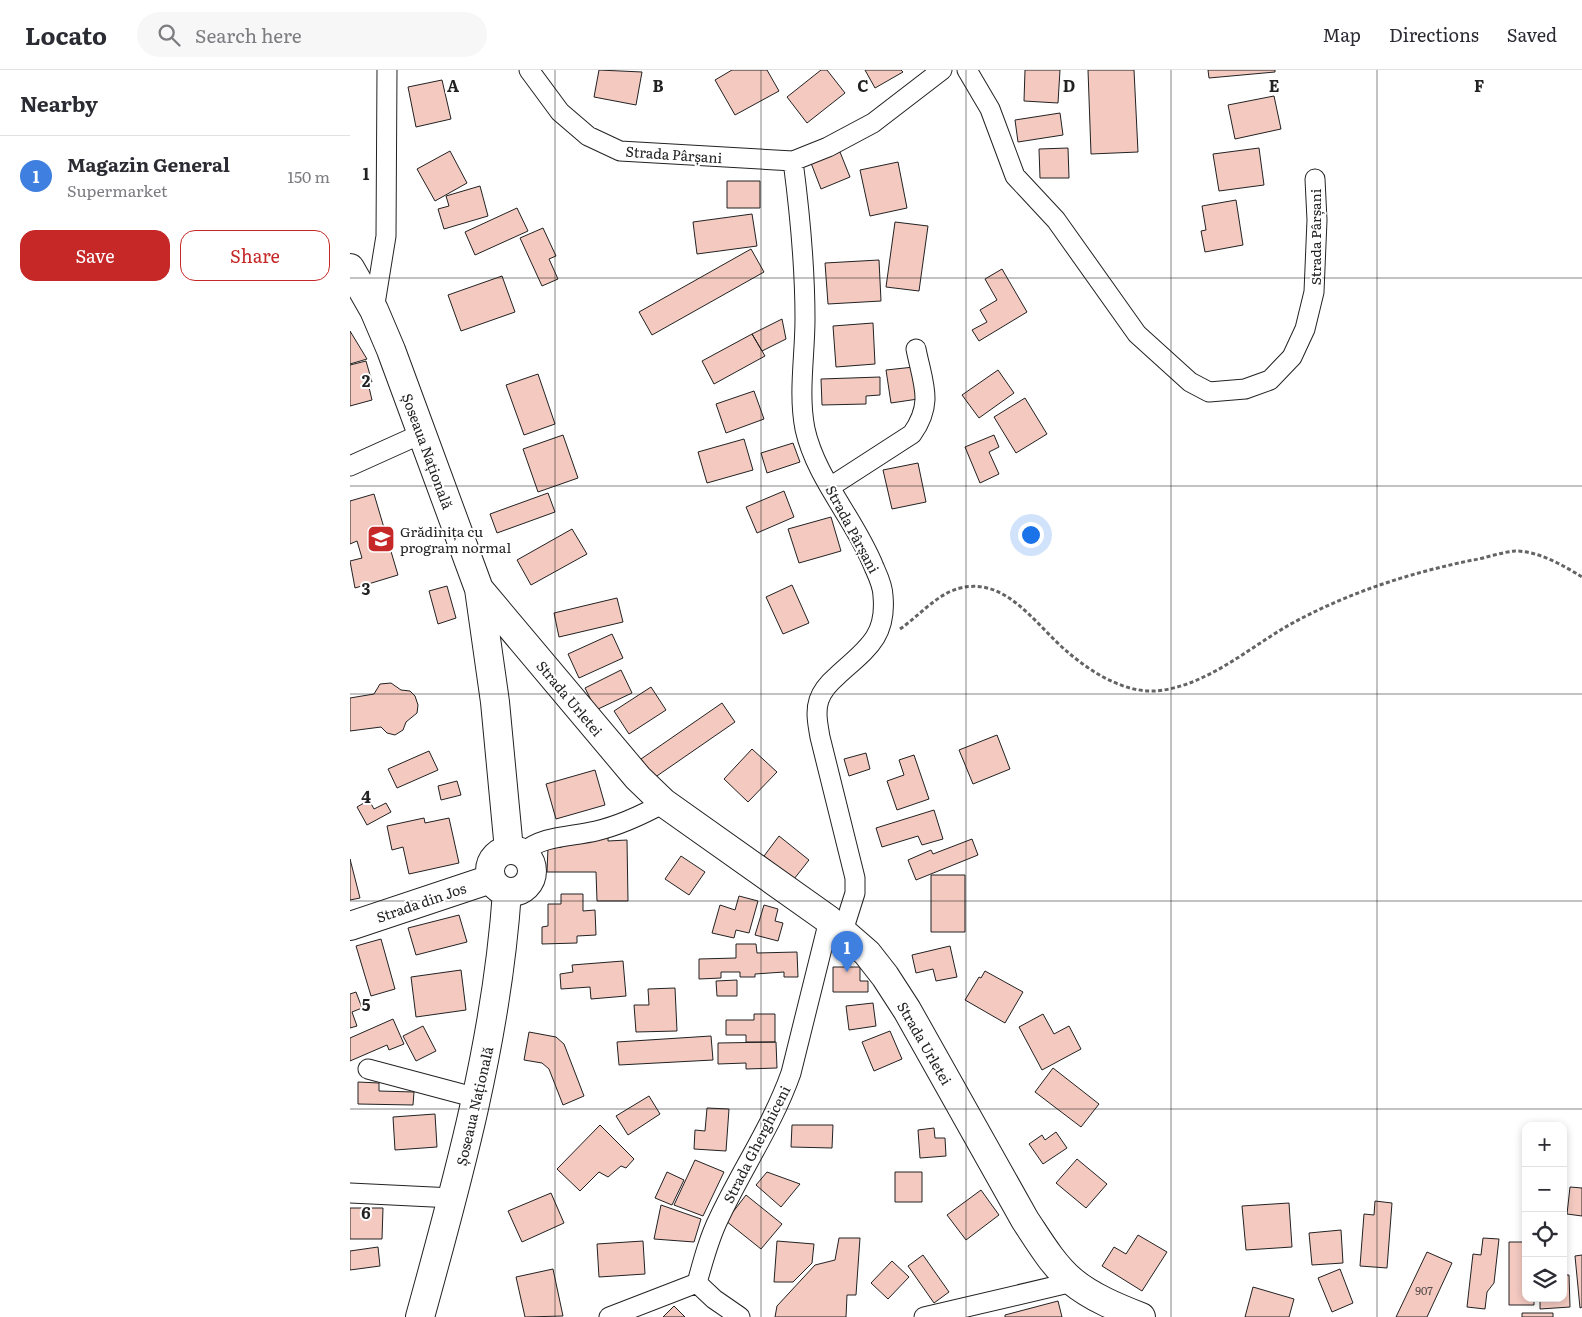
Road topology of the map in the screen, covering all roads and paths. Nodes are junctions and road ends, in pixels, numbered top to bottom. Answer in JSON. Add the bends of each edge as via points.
{"nodes":[{"id":1,"x":387,"y":70,"type":"edge"},
{"id":2,"x":529,"y":70,"type":"edge"},
{"id":3,"x":942,"y":70,"type":"edge"},
{"id":4,"x":967,"y":70,"type":"edge"},
{"id":5,"x":793,"y":161,"type":"junction"},
{"id":6,"x":1315,"y":179,"type":"dead end"},
{"id":7,"x":350,"y":268,"type":"edge"},
{"id":8,"x":374,"y":310,"type":"junction"},
{"id":9,"x":916,"y":349,"type":"dead end"},
{"id":10,"x":421,"y":434,"type":"junction"},
{"id":11,"x":350,"y":466,"type":"edge"},
{"id":12,"x":830,"y":487,"type":"junction"},
{"id":13,"x":1582,"y":577,"type":"edge"},
{"id":14,"x":479,"y":589,"type":"junction"},
{"id":15,"x":875,"y":641,"type":"junction"},
{"id":16,"x":664,"y":803,"type":"junction"},
{"id":17,"x":516,"y":851,"type":"junction"},
{"id":18,"x":499,"y":885,"type":"junction"},
{"id":19,"x":350,"y":926,"type":"edge"},
{"id":20,"x":836,"y":926,"type":"junction"},
{"id":21,"x":368,"y":1069,"type":"dead end"},
{"id":22,"x":477,"y":1098,"type":"junction"},
{"id":23,"x":350,"y":1193,"type":"edge"},
{"id":24,"x":453,"y":1198,"type":"junction"},
{"id":25,"x":1073,"y":1282,"type":"junction"},
{"id":26,"x":697,"y":1284,"type":"junction"},
{"id":27,"x":420,"y":1317,"type":"edge"},
{"id":28,"x":609,"y":1317,"type":"edge"},
{"id":29,"x":740,"y":1317,"type":"edge"},
{"id":30,"x":924,"y":1317,"type":"edge"},
{"id":31,"x":1141,"y":1317,"type":"edge"}],
"edges":[{"from":1,"to":8,"type":"street","via":[[386,236]]},
{"from":2,"to":5,"type":"street","name":"Strada Pârșani","via":[[560,112],[588,136],[620,150]]},
{"from":3,"to":5,"type":"street","name":"Strada Pârșani","via":[[873,122],[828,147]]},
{"from":4,"to":6,"type":"street","name":"Strada Pârșani","via":[[990,109],[1016,176],[1056,220],[1137,334],[1190,382],[1209,392],[1245,389],[1270,380],[1292,357],[1305,329],[1314,292]]},
{"from":5,"to":12,"type":"street","name":"Strada Pârșani","via":[[805,268],[802,401],[810,447]]},
{"from":7,"to":8,"type":"street","name":"Șoseaua Națională"},
{"from":8,"to":10,"type":"street","name":"Șoseaua Națională"},
{"from":9,"to":12,"type":"street","via":[[926,406],[920,422],[912,434]]},
{"from":10,"to":11,"type":"street"},
{"from":10,"to":14,"type":"street","name":"Șoseaua Națională"},
{"from":12,"to":15,"type":"street","name":"Strada Pârșani","via":[[864,545],[884,595],[881,627]]},
{"from":13,"to":15,"type":"path","via":[[1540,556],[1514,551],[1444,566],[1386,582],[1338,601],[1289,625],[1204,676],[1164,690],[1138,690],[1107,679],[1069,654],[1016,602],[994,589],[968,588],[949,592],[901,629]]},
{"from":14,"to":16,"type":"street","name":"Strada Urletei","via":[[638,778]]},
{"from":14,"to":17,"type":"street","name":"Șoseaua Națională"},
{"from":15,"to":20,"type":"street","via":[[829,684],[819,700],[817,720],[855,878],[855,893]]},
{"from":16,"to":17,"type":"street","via":[[623,823],[546,840]]},
{"from":16,"to":20,"type":"street","name":"Strada Urletei"},
{"from":17,"to":18,"type":"street","name":"Șoseaua Națională","via":[[496,855],[492,860],[490,873]]},
{"from":17,"to":18,"type":"street","name":"Șoseaua Națională","via":[[531,864],[530,879],[521,889]]},
{"from":18,"to":19,"type":"street","name":"Strada din Jos"},
{"from":18,"to":22,"type":"street","name":"Șoseaua Națională","via":[[501,964]]},
{"from":20,"to":25,"type":"street","name":"Strada Urletei","via":[[867,953],[885,976],[1025,1220]]},
{"from":20,"to":26,"type":"street","name":"Strada Gherghiceni","via":[[782,1097],[718,1220]]},
{"from":21,"to":22,"type":"street"},
{"from":22,"to":24,"type":"street","name":"Șoseaua Națională"},
{"from":23,"to":24,"type":"street"},
{"from":24,"to":27,"type":"street","name":"Șoseaua Națională"},
{"from":25,"to":30,"type":"street"},
{"from":25,"to":31,"type":"street","name":"Strada Urletei"},
{"from":26,"to":28,"type":"street"},
{"from":26,"to":29,"type":"street"}]}
